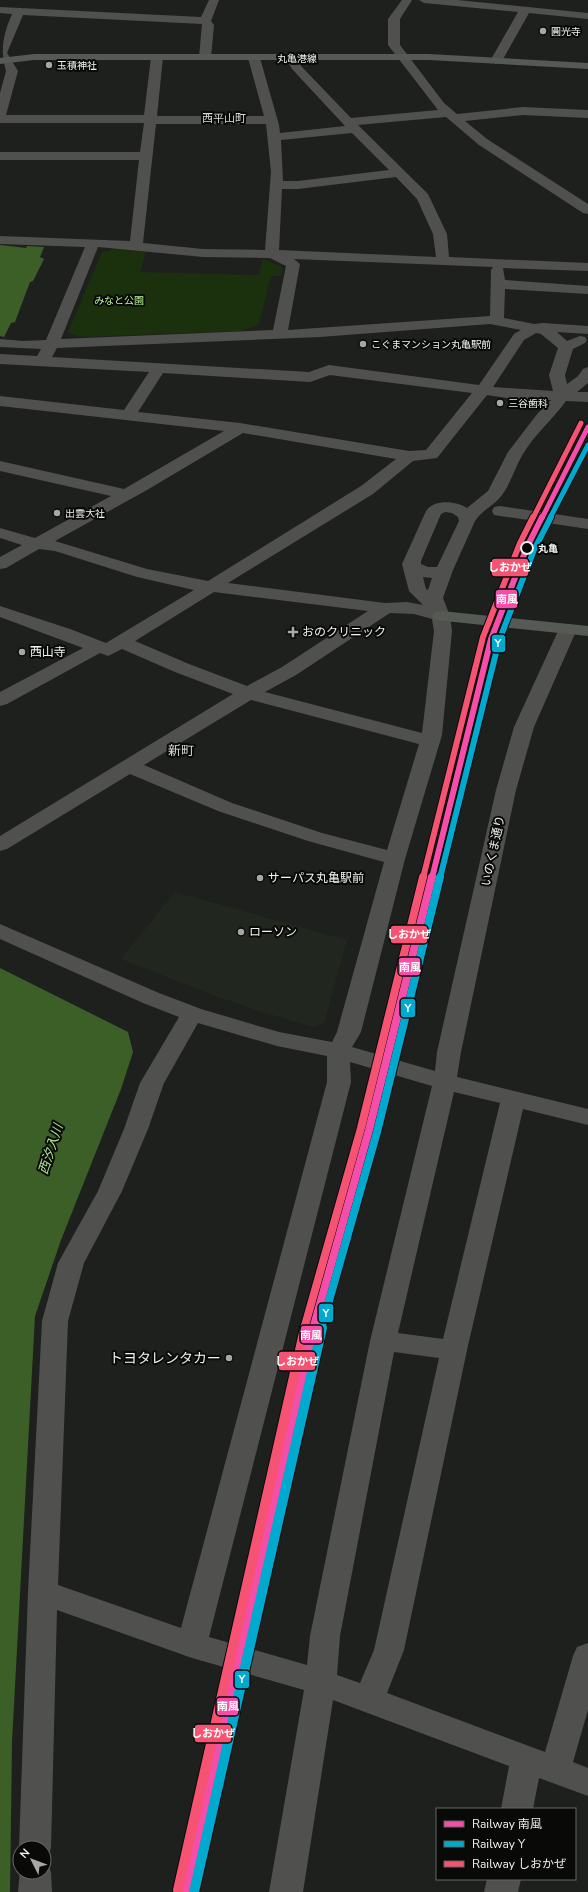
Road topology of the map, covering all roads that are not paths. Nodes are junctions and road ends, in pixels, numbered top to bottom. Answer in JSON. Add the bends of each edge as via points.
{"nodes":[{"id":1,"x":214,"y":0,"type":"edge"},
{"id":2,"x":407,"y":0,"type":"edge"},
{"id":3,"x":424,"y":0,"type":"edge"},
{"id":4,"x":68,"y":5,"type":"dead end"},
{"id":5,"x":0,"y":10,"type":"edge"},
{"id":6,"x":525,"y":10,"type":"junction"},
{"id":7,"x":19,"y":11,"type":"junction"},
{"id":8,"x":61,"y":14,"type":"junction"},
{"id":9,"x":588,"y":16,"type":"edge"},
{"id":10,"x":205,"y":21,"type":"junction"},
{"id":11,"x":157,"y":57,"type":"junction"},
{"id":12,"x":205,"y":57,"type":"junction"},
{"id":13,"x":403,"y":57,"type":"junction"},
{"id":14,"x":254,"y":58,"type":"junction"},
{"id":15,"x":292,"y":58,"type":"junction"},
{"id":16,"x":2,"y":60,"type":"edge"},
{"id":17,"x":496,"y":61,"type":"junction"},
{"id":18,"x":588,"y":66,"type":"edge"},
{"id":19,"x":588,"y":114,"type":"edge"},
{"id":20,"x":0,"y":115,"type":"edge"},
{"id":21,"x":451,"y":115,"type":"junction"},
{"id":22,"x":0,"y":118,"type":"edge"},
{"id":23,"x":151,"y":119,"type":"junction"},
{"id":24,"x":270,"y":120,"type":"junction"},
{"id":25,"x":352,"y":125,"type":"junction"},
{"id":26,"x":274,"y":137,"type":"junction"},
{"id":27,"x":0,"y":156,"type":"edge"},
{"id":28,"x":147,"y":156,"type":"junction"},
{"id":29,"x":398,"y":173,"type":"junction"},
{"id":30,"x":276,"y":185,"type":"junction"},
{"id":31,"x":588,"y":210,"type":"edge"},
{"id":32,"x":0,"y":240,"type":"edge"},
{"id":33,"x":93,"y":243,"type":"junction"},
{"id":34,"x":136,"y":246,"type":"junction"},
{"id":35,"x":272,"y":254,"type":"junction"},
{"id":36,"x":443,"y":261,"type":"junction"},
{"id":37,"x":499,"y":264,"type":"junction"},
{"id":38,"x":588,"y":267,"type":"edge"},
{"id":39,"x":498,"y":284,"type":"junction"},
{"id":40,"x":588,"y":290,"type":"edge"},
{"id":41,"x":497,"y":321,"type":"junction"},
{"id":42,"x":535,"y":328,"type":"junction"},
{"id":43,"x":588,"y":330,"type":"edge"},
{"id":44,"x":280,"y":334,"type":"junction"},
{"id":45,"x":588,"y":336,"type":"edge"},
{"id":46,"x":0,"y":343,"type":"edge"},
{"id":47,"x":52,"y":343,"type":"junction"},
{"id":48,"x":566,"y":347,"type":"junction"},
{"id":49,"x":0,"y":359,"type":"edge"},
{"id":50,"x":42,"y":361,"type":"junction"},
{"id":51,"x":158,"y":368,"type":"junction"},
{"id":52,"x":588,"y":372,"type":"edge"},
{"id":53,"x":484,"y":389,"type":"junction"},
{"id":54,"x":562,"y":396,"type":"junction"},
{"id":55,"x":588,"y":397,"type":"edge"},
{"id":56,"x":0,"y":401,"type":"edge"},
{"id":57,"x":128,"y":415,"type":"junction"},
{"id":58,"x":240,"y":428,"type":"junction"},
{"id":59,"x":409,"y":456,"type":"junction"},
{"id":60,"x":0,"y":466,"type":"edge"},
{"id":61,"x":503,"y":476,"type":"junction"},
{"id":62,"x":126,"y":494,"type":"junction"},
{"id":63,"x":437,"y":509,"type":"junction"},
{"id":64,"x":500,"y":511,"type":"dead end"},
{"id":65,"x":467,"y":521,"type":"junction"},
{"id":66,"x":588,"y":524,"type":"edge"},
{"id":67,"x":0,"y":533,"type":"edge"},
{"id":68,"x":37,"y":544,"type":"junction"},
{"id":69,"x":0,"y":564,"type":"edge"},
{"id":70,"x":411,"y":564,"type":"junction"},
{"id":71,"x":444,"y":570,"type":"junction"},
{"id":72,"x":211,"y":586,"type":"junction"},
{"id":73,"x":385,"y":608,"type":"junction"},
{"id":74,"x":0,"y":611,"type":"edge"},
{"id":75,"x":441,"y":616,"type":"junction"},
{"id":76,"x":578,"y":630,"type":"edge"},
{"id":77,"x":122,"y":641,"type":"junction"},
{"id":78,"x":98,"y":647,"type":"junction"},
{"id":79,"x":248,"y":693,"type":"junction"},
{"id":80,"x":0,"y":700,"type":"edge"},
{"id":81,"x":430,"y":741,"type":"junction"},
{"id":82,"x":128,"y":766,"type":"junction"},
{"id":83,"x":0,"y":845,"type":"edge"},
{"id":84,"x":395,"y":859,"type":"junction"},
{"id":85,"x":0,"y":931,"type":"edge"},
{"id":86,"x":194,"y":1014,"type":"junction"},
{"id":87,"x":338,"y":1051,"type":"junction"},
{"id":88,"x":445,"y":1082,"type":"junction"},
{"id":89,"x":513,"y":1099,"type":"junction"},
{"id":90,"x":588,"y":1117,"type":"edge"},
{"id":91,"x":383,"y":1340,"type":"junction"},
{"id":92,"x":454,"y":1350,"type":"junction"},
{"id":93,"x":43,"y":1592,"type":"junction"},
{"id":94,"x":192,"y":1645,"type":"junction"},
{"id":95,"x":588,"y":1656,"type":"edge"},
{"id":96,"x":321,"y":1682,"type":"junction"},
{"id":97,"x":369,"y":1700,"type":"junction"},
{"id":98,"x":526,"y":1759,"type":"junction"},
{"id":99,"x":555,"y":1770,"type":"junction"},
{"id":100,"x":588,"y":1782,"type":"edge"},
{"id":101,"x":517,"y":1808,"type":"edge"},
{"id":102,"x":35,"y":1840,"type":"edge"},
{"id":103,"x":35,"y":1880,"type":"edge"},
{"id":104,"x":504,"y":1880,"type":"edge"},
{"id":105,"x":35,"y":1892,"type":"edge"},
{"id":106,"x":286,"y":1892,"type":"edge"},
{"id":107,"x":501,"y":1892,"type":"edge"}],
"edges":[{"from":1,"to":10,"type":"street"},
{"from":2,"to":13,"type":"street","via":[[398,12],[393,27],[394,44]]},
{"from":3,"to":6,"type":"street"},
{"from":4,"to":8,"type":"street"},
{"from":5,"to":7,"type":"street"},
{"from":6,"to":9,"type":"street"},
{"from":6,"to":17,"type":"street"},
{"from":7,"to":8,"type":"street"},
{"from":7,"to":16,"type":"street","via":[[0,53]]},
{"from":8,"to":10,"type":"street"},
{"from":10,"to":12,"type":"street","via":[[208,25]]},
{"from":11,"to":12,"type":"main road","name":"丸亀港線"},
{"from":11,"to":16,"type":"main road","name":"丸亀港線","via":[[34,57]]},
{"from":11,"to":23,"type":"street"},
{"from":12,"to":14,"type":"main road","name":"丸亀港線"},
{"from":13,"to":15,"type":"main road","name":"丸亀港線"},
{"from":13,"to":17,"type":"main road","name":"丸亀港線"},
{"from":13,"to":21,"type":"street","via":[[440,106]]},
{"from":14,"to":15,"type":"main road","name":"丸亀港線"},
{"from":14,"to":24,"type":"street"},
{"from":15,"to":25,"type":"street","via":[[296,67]]},
{"from":16,"to":20,"type":"street","via":[[12,71]]},
{"from":17,"to":18,"type":"main road","name":"丸亀港線"},
{"from":19,"to":21,"type":"street","via":[[523,111]]},
{"from":21,"to":25,"type":"street"},
{"from":21,"to":31,"type":"street","via":[[483,142]]},
{"from":22,"to":23,"type":"street"},
{"from":23,"to":24,"type":"street"},
{"from":23,"to":28,"type":"street"},
{"from":24,"to":26,"type":"street"},
{"from":25,"to":26,"type":"street","via":[[296,136]]},
{"from":25,"to":29,"type":"street"},
{"from":26,"to":30,"type":"street"},
{"from":27,"to":28,"type":"street"},
{"from":28,"to":34,"type":"street"},
{"from":29,"to":30,"type":"street","via":[[298,185]]},
{"from":29,"to":36,"type":"street","via":[[423,197],[440,234]]},
{"from":30,"to":35,"type":"street"},
{"from":32,"to":33,"type":"street"},
{"from":33,"to":34,"type":"street"},
{"from":33,"to":47,"type":"street"},
{"from":34,"to":35,"type":"street","via":[[203,254]]},
{"from":35,"to":36,"type":"street"},
{"from":35,"to":44,"type":"street","via":[[293,264]]},
{"from":36,"to":37,"type":"street"},
{"from":37,"to":38,"type":"street"},
{"from":37,"to":39,"type":"street"},
{"from":39,"to":40,"type":"street"},
{"from":39,"to":41,"type":"street"},
{"from":41,"to":42,"type":"street"},
{"from":41,"to":44,"type":"street","via":[[460,321]]},
{"from":42,"to":43,"type":"street"},
{"from":42,"to":48,"type":"street","via":[[546,331]]},
{"from":42,"to":53,"type":"street","via":[[519,337]]},
{"from":44,"to":47,"type":"street"},
{"from":45,"to":48,"type":"street"},
{"from":46,"to":47,"type":"street"},
{"from":47,"to":50,"type":"street"},
{"from":48,"to":54,"type":"street","via":[[557,374]]},
{"from":49,"to":50,"type":"street"},
{"from":50,"to":51,"type":"street"},
{"from":51,"to":53,"type":"street","via":[[310,377],[329,370]]},
{"from":51,"to":57,"type":"street"},
{"from":52,"to":54,"type":"street"},
{"from":53,"to":54,"type":"street","via":[[513,394]]},
{"from":53,"to":59,"type":"street","via":[[431,455]]},
{"from":54,"to":55,"type":"street"},
{"from":54,"to":61,"type":"street","via":[[526,437]]},
{"from":56,"to":57,"type":"street"},
{"from":57,"to":58,"type":"street"},
{"from":58,"to":59,"type":"street"},
{"from":58,"to":62,"type":"street"},
{"from":59,"to":72,"type":"street","via":[[367,490]]},
{"from":60,"to":62,"type":"street"},
{"from":61,"to":63,"type":"street","via":[[492,487],[446,502]]},
{"from":61,"to":65,"type":"street","via":[[494,495],[479,506]]},
{"from":62,"to":68,"type":"street"},
{"from":63,"to":65,"type":"street","via":[[457,509],[466,515]]},
{"from":63,"to":70,"type":"street"},
{"from":64,"to":66,"type":"street"},
{"from":65,"to":71,"type":"street"},
{"from":67,"to":68,"type":"street"},
{"from":68,"to":69,"type":"street"},
{"from":68,"to":72,"type":"street","via":[[57,546],[143,572]]},
{"from":70,"to":71,"type":"street","via":[[417,570],[425,572]]},
{"from":70,"to":75,"type":"street","via":[[418,591]]},
{"from":71,"to":75,"type":"street","via":[[434,598]]},
{"from":72,"to":73,"type":"street"},
{"from":72,"to":77,"type":"street"},
{"from":73,"to":75,"type":"street","via":[[411,606]]},
{"from":73,"to":79,"type":"street","via":[[289,671]]},
{"from":74,"to":78,"type":"street"},
{"from":75,"to":76,"type":"main road"},
{"from":75,"to":81,"type":"street","via":[[442,631]]},
{"from":76,"to":88,"type":"street","name":"いのくま通り","via":[[559,647],[524,727],[506,790],[449,1052]]},
{"from":77,"to":78,"type":"street","via":[[108,650]]},
{"from":77,"to":79,"type":"street","via":[[182,668]]},
{"from":78,"to":80,"type":"street"},
{"from":79,"to":81,"type":"street"},
{"from":79,"to":82,"type":"street"},
{"from":81,"to":84,"type":"street"},
{"from":82,"to":83,"type":"street"},
{"from":82,"to":84,"type":"street","via":[[225,807],[315,837]]},
{"from":84,"to":87,"type":"street","via":[[349,1032]]},
{"from":85,"to":86,"type":"street","via":[[151,998]]},
{"from":86,"to":87,"type":"street","via":[[277,1039]]},
{"from":86,"to":93,"type":"street","via":[[182,1029],[152,1082],[110,1191],[71,1263],[55,1321]]},
{"from":87,"to":88,"type":"street"},
{"from":87,"to":94,"type":"street","via":[[339,1082]]},
{"from":88,"to":89,"type":"street"},
{"from":88,"to":91,"type":"street","name":"いのくま通り"},
{"from":89,"to":90,"type":"street"},
{"from":89,"to":92,"type":"street"},
{"from":91,"to":92,"type":"street"},
{"from":91,"to":96,"type":"street","name":"いのくま通り","via":[[325,1636]]},
{"from":92,"to":97,"type":"street","via":[[389,1650]]},
{"from":93,"to":94,"type":"street"},
{"from":93,"to":102,"type":"street"},
{"from":94,"to":96,"type":"street"},
{"from":95,"to":99,"type":"street"},
{"from":96,"to":97,"type":"street"},
{"from":96,"to":106,"type":"street","name":"いのくま通り"},
{"from":97,"to":98,"type":"street"},
{"from":98,"to":99,"type":"street"},
{"from":98,"to":101,"type":"street"},
{"from":99,"to":100,"type":"street"},
{"from":103,"to":105,"type":"street"},
{"from":104,"to":107,"type":"street"}]}
